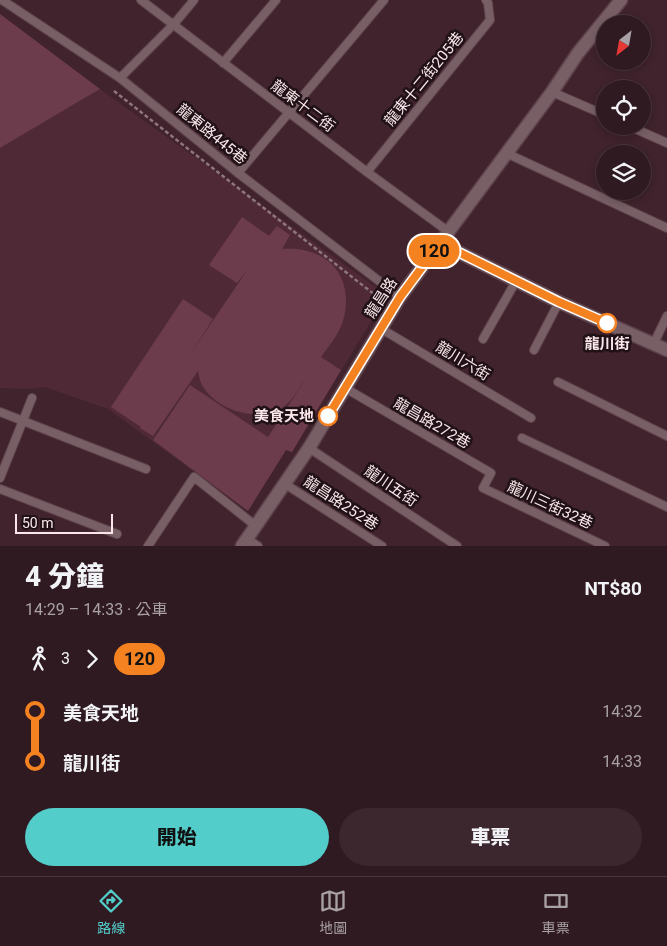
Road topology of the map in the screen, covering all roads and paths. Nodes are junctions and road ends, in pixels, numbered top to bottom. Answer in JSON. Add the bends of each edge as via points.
{"nodes":[{"id":1,"x":2,"y":0,"type":"edge"},
{"id":2,"x":141,"y":0,"type":"edge"},
{"id":3,"x":194,"y":0,"type":"edge"},
{"id":4,"x":276,"y":0,"type":"edge"},
{"id":5,"x":384,"y":0,"type":"edge"},
{"id":6,"x":486,"y":0,"type":"edge"},
{"id":7,"x":621,"y":0,"type":"edge"},
{"id":8,"x":174,"y":24,"type":"junction"},
{"id":9,"x":223,"y":63,"type":"junction"},
{"id":10,"x":120,"y":78,"type":"junction"},
{"id":11,"x":114,"y":91,"type":"dead end"},
{"id":12,"x":552,"y":92,"type":"junction"},
{"id":13,"x":289,"y":111,"type":"junction"},
{"id":14,"x":596,"y":111,"type":"edge"},
{"id":15,"x":649,"y":135,"type":"edge"},
{"id":16,"x":667,"y":143,"type":"edge"},
{"id":17,"x":506,"y":153,"type":"junction"},
{"id":18,"x":367,"y":172,"type":"junction"},
{"id":19,"x":238,"y":173,"type":"junction"},
{"id":20,"x":667,"y":228,"type":"edge"},
{"id":21,"x":449,"y":232,"type":"junction"},
{"id":22,"x":440,"y":243,"type":"junction"},
{"id":23,"x":516,"y":281,"type":"junction"},
{"id":24,"x":400,"y":297,"type":"junction"},
{"id":25,"x":559,"y":302,"type":"junction"},
{"id":26,"x":393,"y":310,"type":"junction"},
{"id":27,"x":667,"y":316,"type":"edge"},
{"id":28,"x":380,"y":328,"type":"junction"},
{"id":29,"x":483,"y":339,"type":"dead end"},
{"id":30,"x":654,"y":343,"type":"junction"},
{"id":31,"x":534,"y":350,"type":"dead end"},
{"id":32,"x":667,"y":350,"type":"edge"},
{"id":33,"x":558,"y":382,"type":"dead end"},
{"id":34,"x":345,"y":388,"type":"junction"},
{"id":35,"x":32,"y":398,"type":"dead end"},
{"id":36,"x":0,"y":412,"type":"edge"},
{"id":37,"x":532,"y":418,"type":"dead end"},
{"id":38,"x":22,"y":421,"type":"junction"},
{"id":39,"x":667,"y":436,"type":"edge"},
{"id":40,"x":522,"y":438,"type":"dead end"},
{"id":41,"x":309,"y":448,"type":"junction"},
{"id":42,"x":146,"y":470,"type":"dead end"},
{"id":43,"x":0,"y":478,"type":"edge"},
{"id":44,"x":285,"y":484,"type":"junction"},
{"id":45,"x":483,"y":488,"type":"joint"},
{"id":46,"x":0,"y":489,"type":"edge"},
{"id":47,"x":667,"y":507,"type":"edge"},
{"id":48,"x":256,"y":526,"type":"junction"},
{"id":49,"x":117,"y":534,"type":"dead end"},
{"id":50,"x":244,"y":542,"type":"edge"},
{"id":51,"x":148,"y":546,"type":"edge"},
{"id":52,"x":258,"y":546,"type":"edge"},
{"id":53,"x":382,"y":546,"type":"edge"},
{"id":54,"x":457,"y":546,"type":"edge"},
{"id":55,"x":605,"y":546,"type":"edge"}],
"edges":[{"from":1,"to":10,"type":"lane","name":"龍東路445巷"},
{"from":2,"to":8,"type":"lane","name":"龍東十二街"},
{"from":3,"to":8,"type":"lane"},
{"from":4,"to":9,"type":"lane"},
{"from":5,"to":13,"type":"lane"},
{"from":6,"to":18,"type":"lane","name":"龍東十二街205巷","via":[[490,20]]},
{"from":7,"to":12,"type":"street","name":"龍昌路","via":[[578,53]]},
{"from":8,"to":9,"type":"lane","name":"龍東十二街"},
{"from":8,"to":10,"type":"lane"},
{"from":9,"to":13,"type":"lane","name":"龍東十二街"},
{"from":10,"to":19,"type":"lane","name":"龍東路445巷"},
{"from":11,"to":26,"type":"path"},
{"from":12,"to":14,"type":"lane"},
{"from":12,"to":17,"type":"street","name":"龍昌路"},
{"from":13,"to":18,"type":"lane","name":"龍東十二街"},
{"from":13,"to":19,"type":"lane"},
{"from":15,"to":16,"type":"lane"},
{"from":17,"to":20,"type":"lane"},
{"from":17,"to":21,"type":"street","name":"龍昌路"},
{"from":18,"to":21,"type":"lane","name":"龍東十二街"},
{"from":19,"to":24,"type":"lane","name":"龍東路445巷"},
{"from":21,"to":22,"type":"street","name":"龍昌路"},
{"from":22,"to":23,"type":"street"},
{"from":22,"to":24,"type":"street","name":"龍昌路"},
{"from":23,"to":25,"type":"street"},
{"from":23,"to":29,"type":"lane"},
{"from":24,"to":26,"type":"street","name":"龍昌路"},
{"from":25,"to":30,"type":"street"},
{"from":25,"to":31,"type":"lane"},
{"from":26,"to":28,"type":"street","name":"龍昌路"},
{"from":27,"to":30,"type":"lane"},
{"from":28,"to":34,"type":"street","name":"龍昌路"},
{"from":28,"to":37,"type":"lane","name":"龍川六街"},
{"from":30,"to":32,"type":"street"},
{"from":33,"to":39,"type":"lane"},
{"from":34,"to":41,"type":"street","name":"龍昌路"},
{"from":34,"to":45,"type":"lane","name":"龍昌路272巷","via":[[491,473]]},
{"from":35,"to":38,"type":"lane"},
{"from":36,"to":38,"type":"lane"},
{"from":38,"to":42,"type":"lane"},
{"from":38,"to":43,"type":"lane"},
{"from":40,"to":47,"type":"lane"},
{"from":41,"to":44,"type":"street","name":"龍昌路"},
{"from":41,"to":54,"type":"lane","name":"龍川五街"},
{"from":44,"to":48,"type":"street","name":"龍昌路"},
{"from":44,"to":53,"type":"lane","name":"龍昌路252巷"},
{"from":45,"to":55,"type":"lane","name":"龍川三街32巷"},
{"from":46,"to":49,"type":"lane"},
{"from":48,"to":50,"type":"street","name":"龍昌路"},
{"from":48,"to":51,"type":"lane","via":[[194,476]]},
{"from":50,"to":52,"type":"lane"}]}
